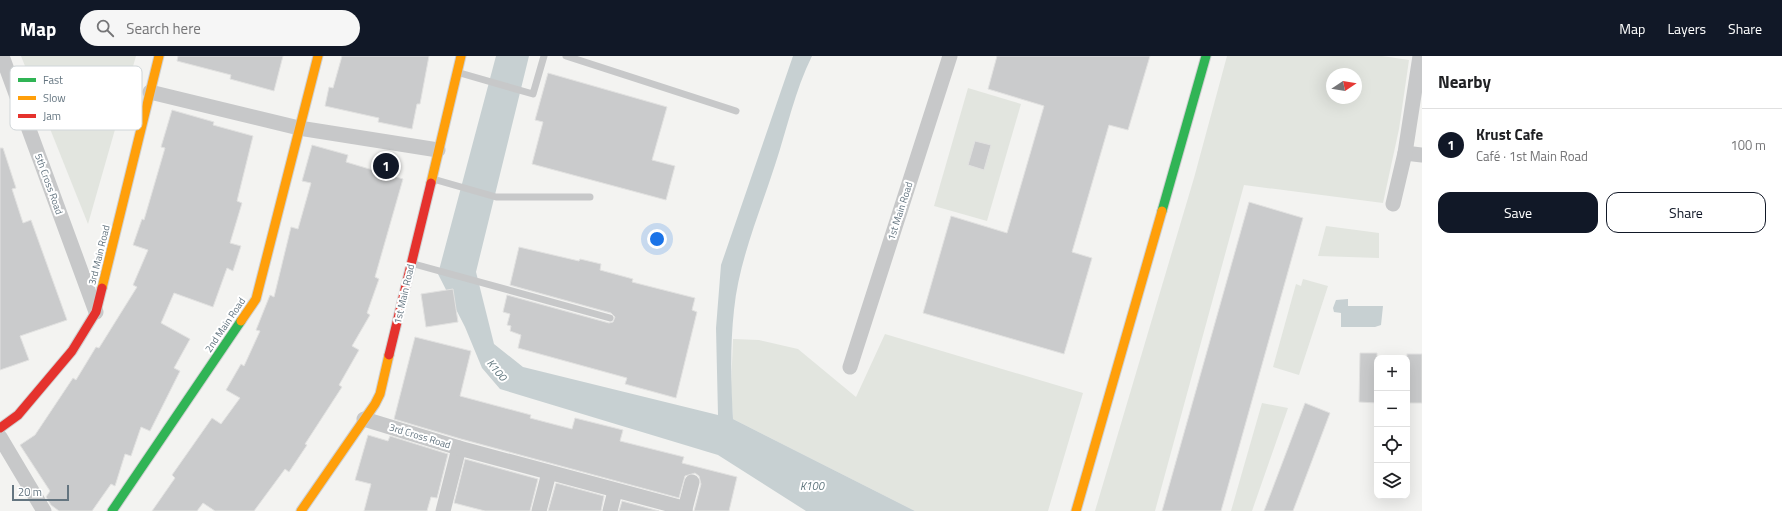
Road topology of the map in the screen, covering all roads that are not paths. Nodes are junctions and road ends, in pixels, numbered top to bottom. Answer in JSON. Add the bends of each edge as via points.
{"nodes":[{"id":1,"x":2,"y":56,"type":"edge"},
{"id":2,"x":159,"y":56,"type":"edge"},
{"id":3,"x":318,"y":56,"type":"edge"},
{"id":4,"x":461,"y":56,"type":"edge"},
{"id":5,"x":544,"y":56,"type":"edge"},
{"id":6,"x":566,"y":56,"type":"edge"},
{"id":7,"x":950,"y":56,"type":"edge"},
{"id":8,"x":1206,"y":56,"type":"edge"},
{"id":9,"x":1420,"y":56,"type":"edge"},
{"id":10,"x":457,"y":72,"type":"junction"},
{"id":11,"x":10,"y":78,"type":"edge"},
{"id":12,"x":150,"y":92,"type":"junction"},
{"id":13,"x":736,"y":111,"type":"dead end"},
{"id":14,"x":142,"y":125,"type":"edge"},
{"id":15,"x":299,"y":128,"type":"junction"},
{"id":16,"x":29,"y":130,"type":"edge"},
{"id":17,"x":141,"y":130,"type":"edge"},
{"id":18,"x":438,"y":150,"type":"junction"},
{"id":19,"x":1405,"y":153,"type":"junction"},
{"id":20,"x":1422,"y":155,"type":"edge"},
{"id":21,"x":431,"y":178,"type":"junction"},
{"id":22,"x":590,"y":197,"type":"dead end"},
{"id":23,"x":1393,"y":204,"type":"dead end"},
{"id":24,"x":411,"y":264,"type":"junction"},
{"id":25,"x":96,"y":312,"type":"junction"},
{"id":26,"x":610,"y":318,"type":"dead end"},
{"id":27,"x":850,"y":367,"type":"dead end"},
{"id":28,"x":364,"y":419,"type":"junction"},
{"id":29,"x":0,"y":428,"type":"edge"},
{"id":30,"x":0,"y":437,"type":"edge"},
{"id":31,"x":459,"y":448,"type":"junction"},
{"id":32,"x":549,"y":473,"type":"junction"},
{"id":33,"x":692,"y":482,"type":"dead end"},
{"id":34,"x":615,"y":491,"type":"junction"},
{"id":35,"x":685,"y":510,"type":"edge"},
{"id":36,"x":44,"y":511,"type":"edge"},
{"id":37,"x":112,"y":511,"type":"edge"},
{"id":38,"x":301,"y":511,"type":"edge"},
{"id":39,"x":442,"y":511,"type":"edge"},
{"id":40,"x":539,"y":511,"type":"edge"},
{"id":41,"x":610,"y":511,"type":"edge"},
{"id":42,"x":1076,"y":511,"type":"edge"}],
"edges":[{"from":1,"to":11,"type":"street","name":"5th Cross Road"},
{"from":2,"to":12,"type":"street","name":"3rd Main Road"},
{"from":3,"to":15,"type":"street","name":"2nd Main Road"},
{"from":4,"to":10,"type":"street","name":"1st Main Road"},
{"from":5,"to":10,"type":"lane","via":[[533,94]]},
{"from":6,"to":13,"type":"lane"},
{"from":7,"to":27,"type":"street","name":"1st Main Road"},
{"from":8,"to":42,"type":"street"},
{"from":9,"to":19,"type":"street"},
{"from":10,"to":18,"type":"street","name":"1st Main Road"},
{"from":12,"to":14,"type":"street","name":"3rd Main Road"},
{"from":12,"to":15,"type":"street"},
{"from":15,"to":18,"type":"street"},
{"from":15,"to":37,"type":"street","name":"2nd Main Road","via":[[256,299]]},
{"from":16,"to":25,"type":"street","name":"5th Cross Road"},
{"from":17,"to":25,"type":"street","name":"3rd Main Road"},
{"from":18,"to":21,"type":"street","name":"1st Main Road"},
{"from":19,"to":20,"type":"street"},
{"from":19,"to":23,"type":"street"},
{"from":21,"to":22,"type":"lane","via":[[496,198]]},
{"from":21,"to":24,"type":"street","name":"1st Main Road"},
{"from":24,"to":26,"type":"lane"},
{"from":24,"to":28,"type":"street","name":"1st Main Road","via":[[380,394]]},
{"from":25,"to":29,"type":"street","name":"3rd Main Road","via":[[72,351],[18,415]]},
{"from":28,"to":31,"type":"street","name":"3rd Cross Road"},
{"from":28,"to":38,"type":"street","name":"1st Main Road"},
{"from":30,"to":36,"type":"street"},
{"from":31,"to":32,"type":"street"},
{"from":31,"to":39,"type":"street","name":"3rd Cross Road"},
{"from":32,"to":34,"type":"street"},
{"from":32,"to":40,"type":"street"},
{"from":33,"to":35,"type":"street"},
{"from":34,"to":35,"type":"street"},
{"from":34,"to":41,"type":"street"}]}
